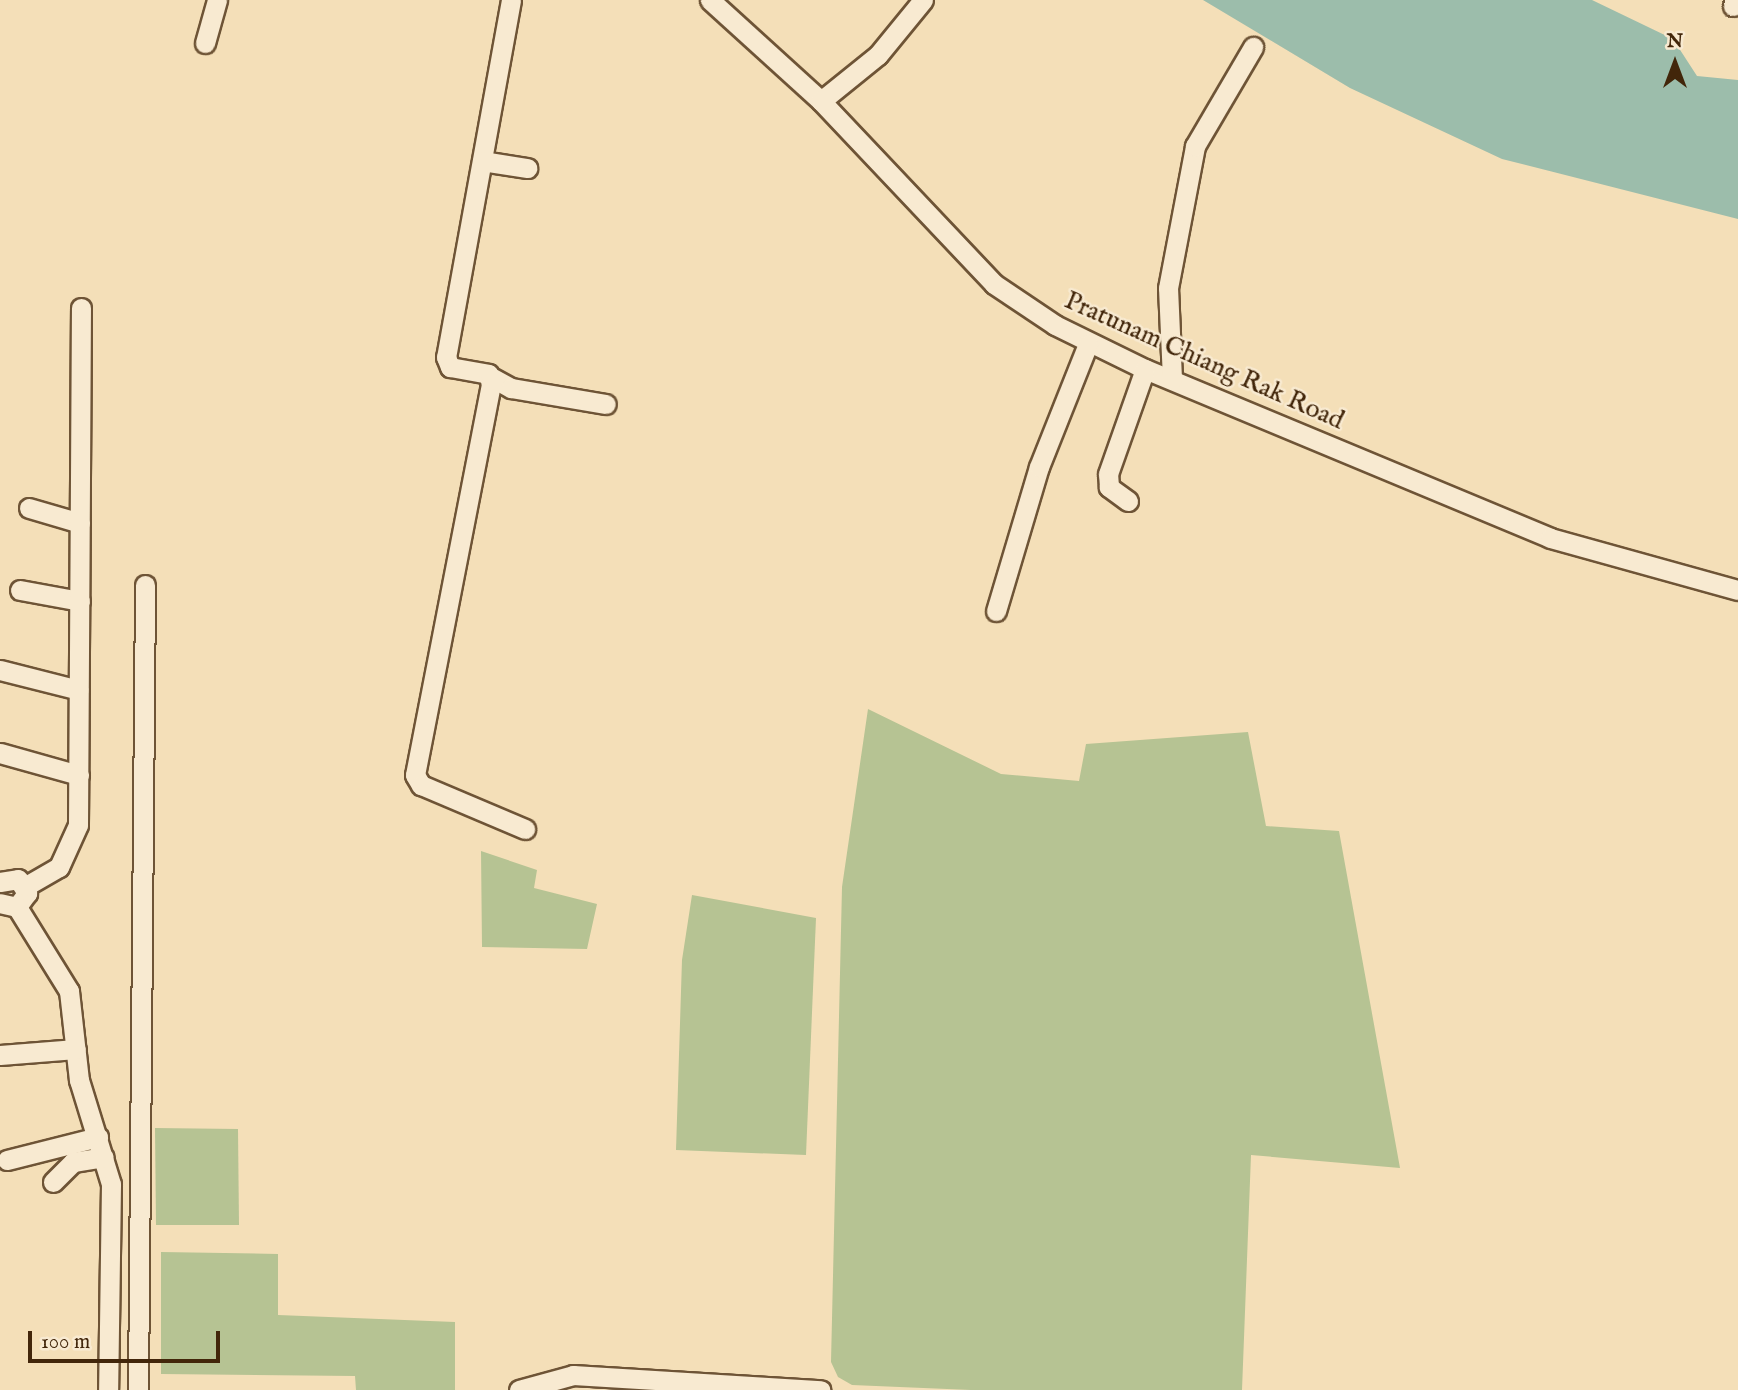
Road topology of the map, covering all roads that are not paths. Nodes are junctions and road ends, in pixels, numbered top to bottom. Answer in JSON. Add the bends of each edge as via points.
{"nodes":[{"id":1,"x":217,"y":0,"type":"edge"},
{"id":2,"x":511,"y":0,"type":"edge"},
{"id":3,"x":710,"y":0,"type":"edge"},
{"id":4,"x":923,"y":0,"type":"edge"},
{"id":5,"x":205,"y":43,"type":"dead end"},
{"id":6,"x":1253,"y":47,"type":"dead end"},
{"id":7,"x":821,"y":101,"type":"junction"},
{"id":8,"x":482,"y":161,"type":"junction"},
{"id":9,"x":527,"y":168,"type":"dead end"},
{"id":10,"x":81,"y":308,"type":"dead end"},
{"id":11,"x":1088,"y":344,"type":"junction"},
{"id":12,"x":1145,"y":369,"type":"junction"},
{"id":13,"x":491,"y":377,"type":"junction"},
{"id":14,"x":1172,"y":379,"type":"junction"},
{"id":15,"x":606,"y":404,"type":"dead end"},
{"id":16,"x":1128,"y":500,"type":"dead end"},
{"id":17,"x":29,"y":508,"type":"dead end"},
{"id":18,"x":80,"y":523,"type":"junction"},
{"id":19,"x":145,"y":585,"type":"dead end"},
{"id":20,"x":20,"y":590,"type":"dead end"},
{"id":21,"x":1738,"y":590,"type":"edge"},
{"id":22,"x":80,"y":601,"type":"junction"},
{"id":23,"x":996,"y":611,"type":"dead end"},
{"id":24,"x":0,"y":670,"type":"edge"},
{"id":25,"x":79,"y":690,"type":"junction"},
{"id":26,"x":0,"y":752,"type":"edge"},
{"id":27,"x":79,"y":775,"type":"junction"},
{"id":28,"x":525,"y":829,"type":"dead end"},
{"id":29,"x":2,"y":876,"type":"edge"},
{"id":30,"x":26,"y":886,"type":"junction"},
{"id":31,"x":9,"y":905,"type":"edge"},
{"id":32,"x":76,"y":1049,"type":"junction"},
{"id":33,"x":0,"y":1055,"type":"edge"},
{"id":34,"x":97,"y":1137,"type":"junction"},
{"id":35,"x":104,"y":1157,"type":"junction"},
{"id":36,"x":8,"y":1160,"type":"dead end"},
{"id":37,"x":53,"y":1182,"type":"dead end"},
{"id":38,"x":108,"y":1390,"type":"edge"},
{"id":39,"x":138,"y":1390,"type":"edge"},
{"id":40,"x":519,"y":1390,"type":"edge"},
{"id":41,"x":821,"y":1390,"type":"edge"}],
"edges":[{"from":1,"to":5,"type":"street"},
{"from":2,"to":8,"type":"street"},
{"from":3,"to":7,"type":"street","name":"Pratunam Chiang Rak Road"},
{"from":4,"to":7,"type":"street","via":[[878,55]]},
{"from":6,"to":14,"type":"street","via":[[1195,146],[1168,288]]},
{"from":7,"to":11,"type":"street","name":"Pratunam Chiang Rak Road","via":[[994,284]]},
{"from":8,"to":9,"type":"street"},
{"from":8,"to":13,"type":"street","via":[[446,361],[450,367]]},
{"from":10,"to":18,"type":"street"},
{"from":11,"to":12,"type":"street","name":"Pratunam Chiang Rak Road"},
{"from":11,"to":23,"type":"street","via":[[1039,467]]},
{"from":12,"to":14,"type":"street","name":"Pratunam Chiang Rak Road"},
{"from":12,"to":16,"type":"street","via":[[1108,474],[1109,487]]},
{"from":13,"to":15,"type":"street","via":[[511,388]]},
{"from":13,"to":28,"type":"street","via":[[415,775],[421,785]]},
{"from":14,"to":21,"type":"street","name":"Pratunam Chiang Rak Road","via":[[1550,538]]},
{"from":17,"to":18,"type":"street"},
{"from":18,"to":22,"type":"street"},
{"from":19,"to":39,"type":"street"},
{"from":20,"to":22,"type":"street"},
{"from":22,"to":25,"type":"street"},
{"from":24,"to":25,"type":"street"},
{"from":25,"to":27,"type":"street"},
{"from":26,"to":27,"type":"street"},
{"from":27,"to":30,"type":"street","via":[[78,825],[67,856],[45,878]]},
{"from":29,"to":30,"type":"street"},
{"from":30,"to":31,"type":"street","via":[[26,899]]},
{"from":31,"to":32,"type":"street","via":[[64,977],[74,1007]]},
{"from":32,"to":33,"type":"street"},
{"from":32,"to":34,"type":"street"},
{"from":34,"to":35,"type":"street"},
{"from":34,"to":36,"type":"street"},
{"from":35,"to":37,"type":"street","via":[[73,1162]]},
{"from":35,"to":38,"type":"street","via":[[114,1205]]},
{"from":40,"to":41,"type":"street","via":[[573,1375]]}]}
